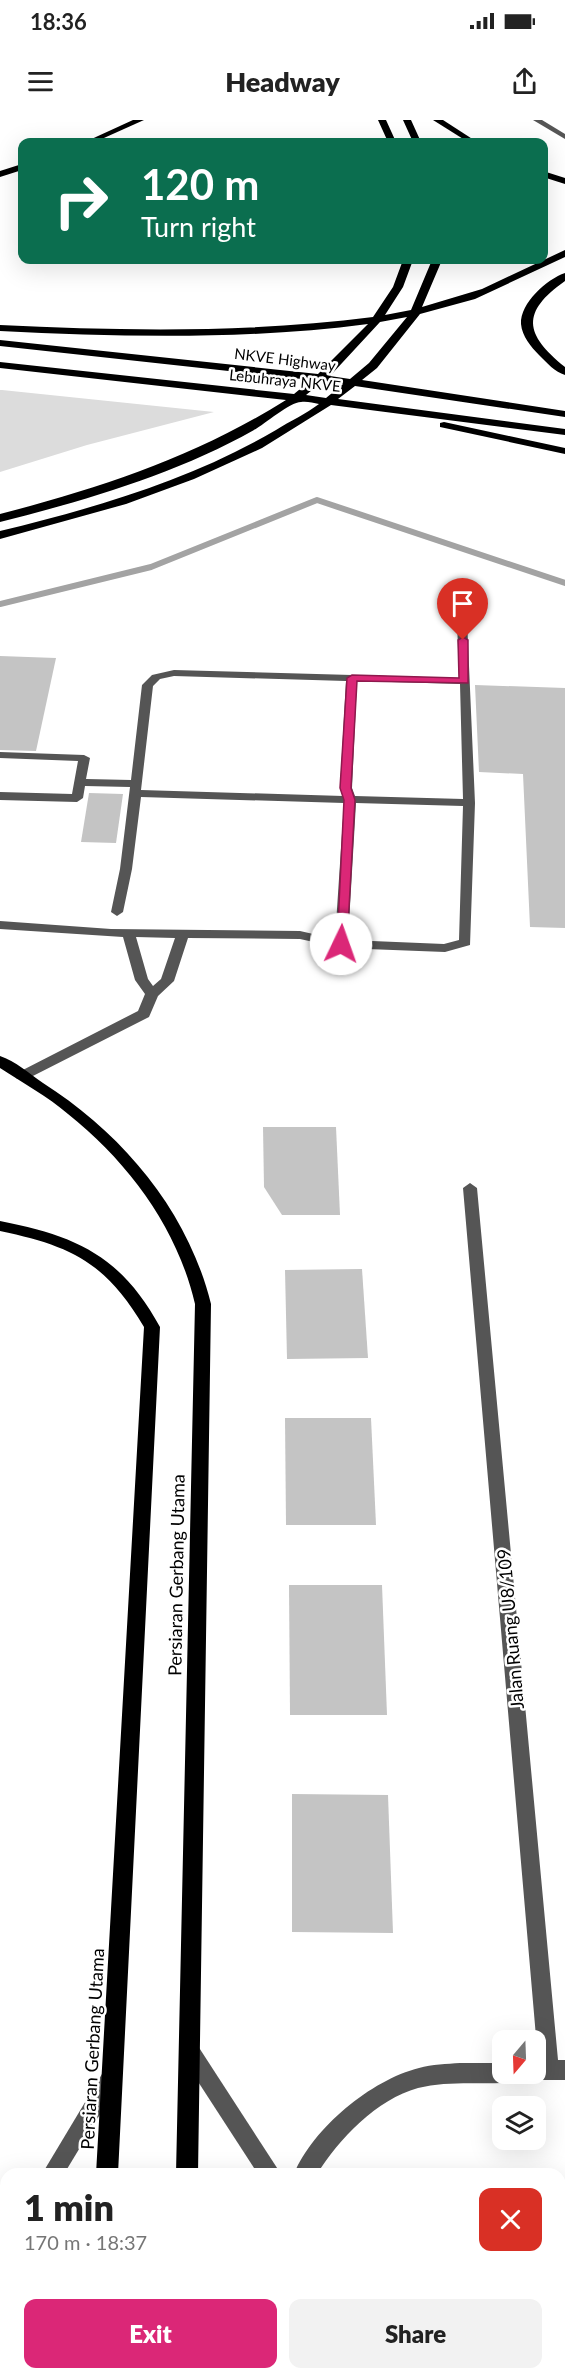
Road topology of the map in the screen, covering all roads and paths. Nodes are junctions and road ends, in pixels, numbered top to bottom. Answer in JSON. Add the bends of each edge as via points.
{"nodes":[{"id":1,"x":140,"y":120,"type":"edge"},
{"id":2,"x":382,"y":120,"type":"edge"},
{"id":3,"x":407,"y":120,"type":"edge"},
{"id":4,"x":437,"y":120,"type":"edge"},
{"id":5,"x":537,"y":120,"type":"edge"},
{"id":6,"x":565,"y":137,"type":"edge"},
{"id":7,"x":98,"y":138,"type":"edge"},
{"id":8,"x":390,"y":138,"type":"edge"},
{"id":9,"x":415,"y":138,"type":"edge"},
{"id":10,"x":466,"y":138,"type":"edge"},
{"id":11,"x":18,"y":168,"type":"edge"},
{"id":12,"x":0,"y":174,"type":"edge"},
{"id":13,"x":548,"y":176,"type":"edge"},
{"id":14,"x":565,"y":181,"type":"edge"},
{"id":15,"x":565,"y":253,"type":"edge"},
{"id":16,"x":548,"y":261,"type":"edge"},
{"id":17,"x":407,"y":264,"type":"edge"},
{"id":18,"x":436,"y":264,"type":"edge"},
{"id":19,"x":542,"y":264,"type":"edge"},
{"id":20,"x":565,"y":276,"type":"edge"},
{"id":21,"x":0,"y":328,"type":"edge"},
{"id":22,"x":0,"y":343,"type":"edge"},
{"id":23,"x":0,"y":365,"type":"edge"},
{"id":24,"x":565,"y":372,"type":"edge"},
{"id":25,"x":197,"y":385,"type":"junction"},
{"id":26,"x":565,"y":414,"type":"edge"},
{"id":27,"x":565,"y":432,"type":"edge"},
{"id":28,"x":565,"y":451,"type":"edge"},
{"id":29,"x":0,"y":518,"type":"edge"},
{"id":30,"x":0,"y":535,"type":"edge"},
{"id":31,"x":462,"y":620,"type":"dead end"},
{"id":32,"x":352,"y":678,"type":"junction"},
{"id":33,"x":465,"y":681,"type":"junction"},
{"id":34,"x":0,"y":755,"type":"edge"},
{"id":35,"x":80,"y":782,"type":"junction"},
{"id":36,"x":136,"y":788,"type":"junction"},
{"id":37,"x":0,"y":796,"type":"edge"},
{"id":38,"x":350,"y":800,"type":"junction"},
{"id":39,"x":469,"y":803,"type":"junction"},
{"id":40,"x":117,"y":912,"type":"dead end"},
{"id":41,"x":0,"y":925,"type":"edge"},
{"id":42,"x":128,"y":933,"type":"junction"},
{"id":43,"x":183,"y":933,"type":"junction"},
{"id":44,"x":341,"y":944,"type":"junction"},
{"id":45,"x":152,"y":994,"type":"junction"},
{"id":46,"x":0,"y":1061,"type":"edge"},
{"id":47,"x":22,"y":1076,"type":"junction"},
{"id":48,"x":470,"y":1188,"type":"dead end"},
{"id":49,"x":0,"y":1226,"type":"edge"},
{"id":50,"x":189,"y":2050,"type":"junction"},
{"id":51,"x":550,"y":2070,"type":"edge"},
{"id":52,"x":492,"y":2074,"type":"edge"},
{"id":53,"x":112,"y":2075,"type":"junction"},
{"id":54,"x":56,"y":2168,"type":"edge"},
{"id":55,"x":107,"y":2168,"type":"edge"},
{"id":56,"x":187,"y":2168,"type":"edge"},
{"id":57,"x":267,"y":2168,"type":"edge"},
{"id":58,"x":307,"y":2168,"type":"edge"}],
"edges":[{"from":1,"to":7,"type":"highway"},
{"from":2,"to":8,"type":"highway"},
{"from":3,"to":9,"type":"highway"},
{"from":4,"to":10,"type":"highway"},
{"from":5,"to":6,"type":"street"},
{"from":11,"to":12,"type":"highway"},
{"from":13,"to":14,"type":"highway"},
{"from":15,"to":16,"type":"highway"},
{"from":17,"to":29,"type":"highway","via":[[391,301],[358,343],[328,373],[277,411],[147,475]]},
{"from":18,"to":30,"type":"highway","via":[[432,282],[392,347],[308,417],[185,479],[113,504]]},
{"from":19,"to":21,"type":"highway","via":[[459,301],[371,321],[279,329],[143,333]]},
{"from":20,"to":24,"type":"highway","via":[[542,293],[529,309],[525,327],[533,345]]},
{"from":22,"to":26,"type":"highway","name":"NKVE Highway","via":[[331,379]]},
{"from":23,"to":25,"type":"highway","name":"Lebuhraya NKVE"},
{"from":25,"to":27,"type":"highway","name":"Lebuhraya NKVE","via":[[435,412]]},
{"from":25,"to":28,"type":"highway","via":[[444,425]]},
{"from":31,"to":33,"type":"street"},
{"from":32,"to":33,"type":"street"},
{"from":32,"to":36,"type":"street","via":[[174,674],[156,677],[148,685]]},
{"from":32,"to":38,"type":"street","via":[[346,788]]},
{"from":33,"to":39,"type":"street"},
{"from":34,"to":35,"type":"street","via":[[84,758]]},
{"from":35,"to":36,"type":"street"},
{"from":35,"to":37,"type":"street","via":[[77,798]]},
{"from":36,"to":38,"type":"street"},
{"from":36,"to":40,"type":"street"},
{"from":38,"to":39,"type":"street"},
{"from":38,"to":44,"type":"street"},
{"from":39,"to":44,"type":"street","via":[[465,942],[445,948]]},
{"from":41,"to":42,"type":"street"},
{"from":42,"to":43,"type":"street"},
{"from":42,"to":45,"type":"street","via":[[142,980]]},
{"from":43,"to":44,"type":"street","via":[[300,935]]},
{"from":43,"to":45,"type":"street","via":[[167,981]]},
{"from":45,"to":47,"type":"street","via":[[144,1014]]},
{"from":46,"to":47,"type":"main road","name":"Persiaran Gerbang Utama"},
{"from":47,"to":50,"type":"main road","name":"Persiaran Gerbang Utama","via":[[73,1111],[122,1158],[168,1212],[200,1283],[203,1304]]},
{"from":48,"to":51,"type":"street","name":"Jalan Ruang U8/109"},
{"from":49,"to":53,"type":"main road","name":"Persiaran Gerbang Utama","via":[[57,1240],[83,1251],[124,1284],[152,1327]]},
{"from":50,"to":56,"type":"main road","name":"Persiaran Gerbang Utama"},
{"from":50,"to":57,"type":"street"},
{"from":52,"to":58,"type":"street","via":[[418,2078],[369,2101],[315,2154]]},
{"from":53,"to":54,"type":"street"},
{"from":53,"to":55,"type":"main road","name":"Persiaran Gerbang Utama"}]}
